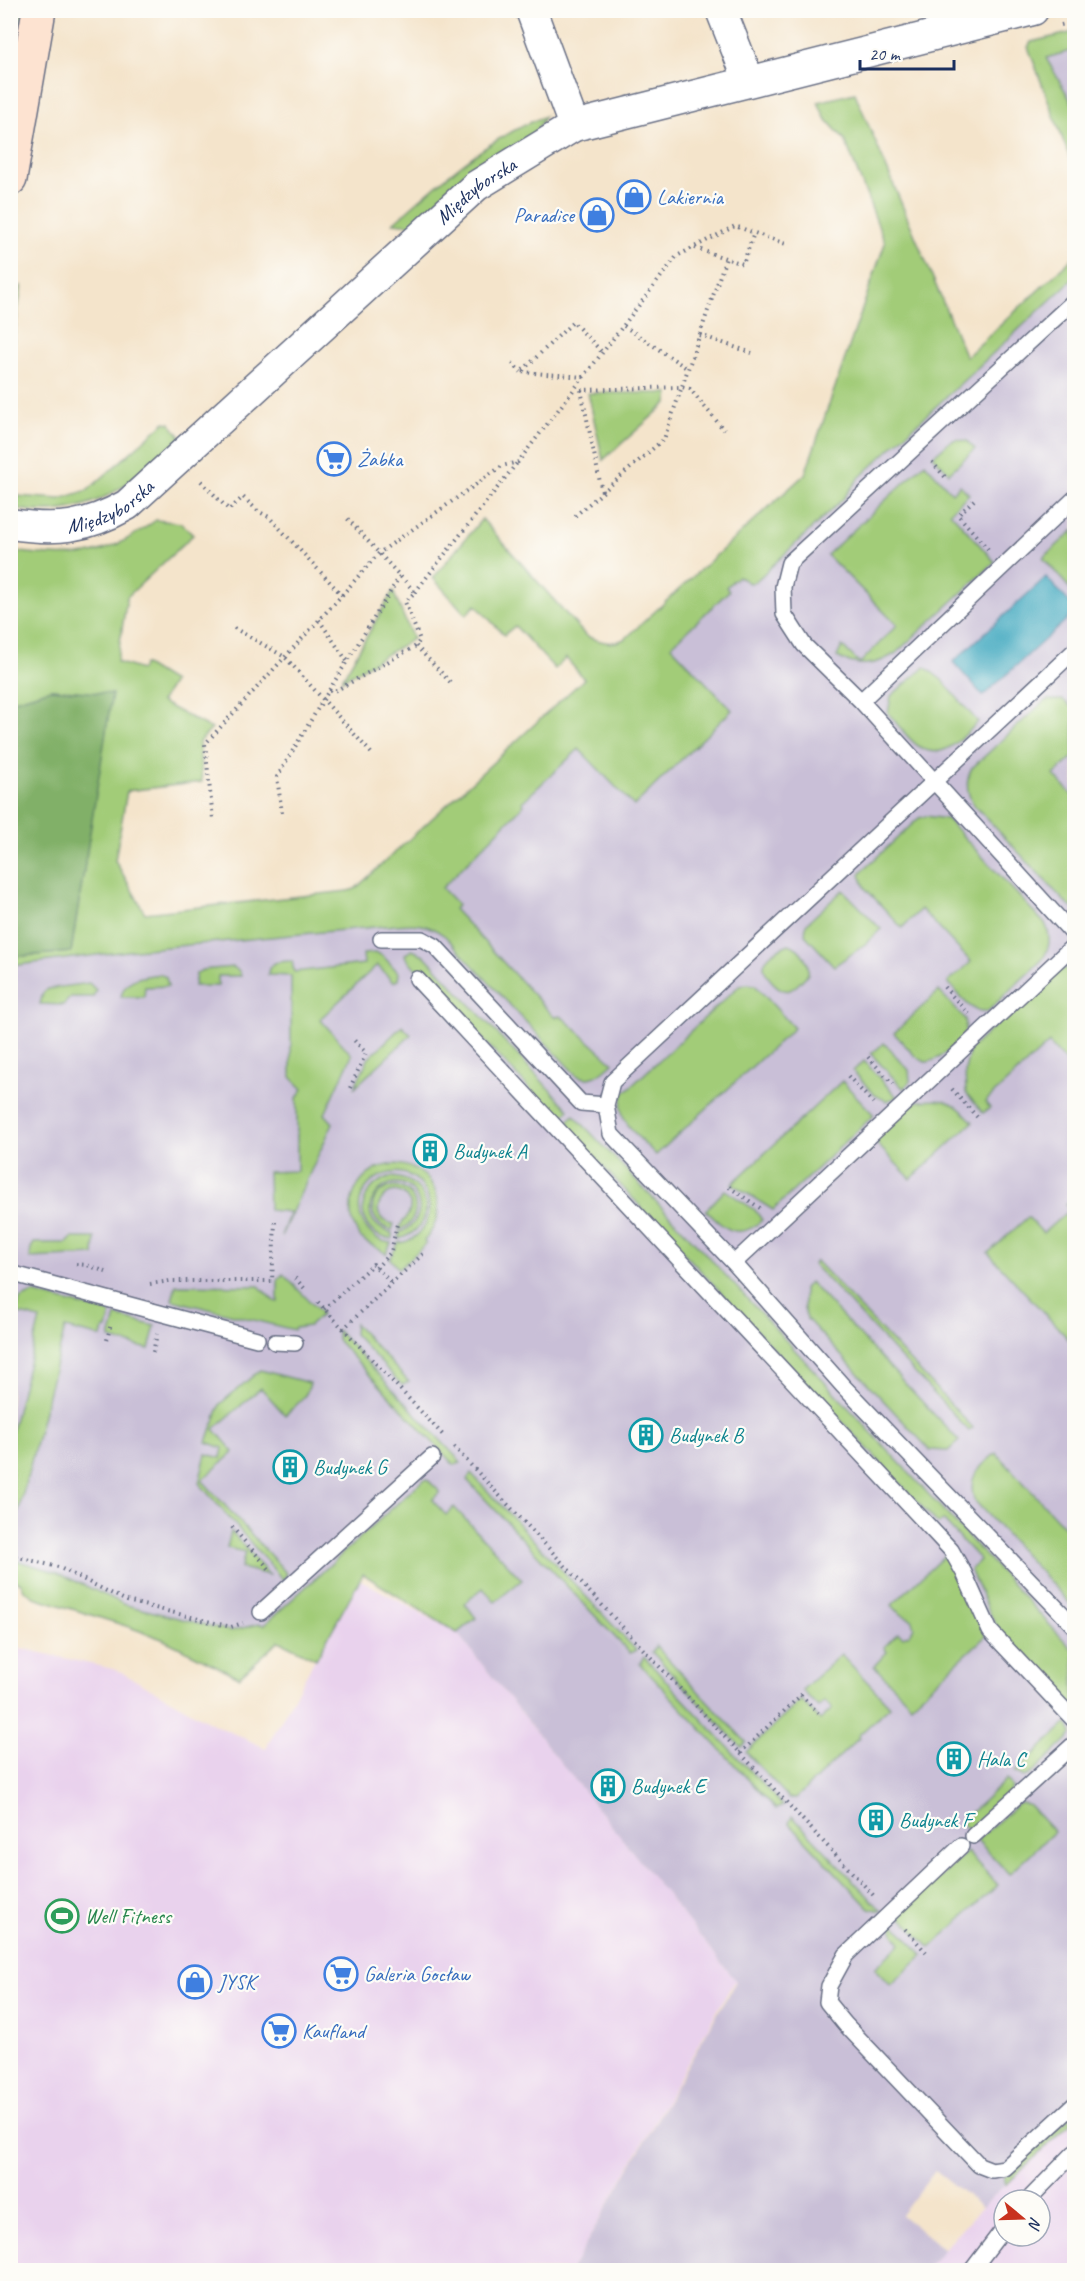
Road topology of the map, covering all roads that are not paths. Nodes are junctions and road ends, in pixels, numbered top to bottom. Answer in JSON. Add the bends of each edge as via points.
{"nodes":[{"id":1,"x":39,"y":10,"type":"edge"},
{"id":2,"x":531,"y":10,"type":"edge"},
{"id":3,"x":720,"y":10,"type":"edge"},
{"id":4,"x":1033,"y":10,"type":"edge"},
{"id":5,"x":749,"y":81,"type":"junction"},
{"id":6,"x":574,"y":126,"type":"junction"},
{"id":7,"x":12,"y":160,"type":"edge"},
{"id":8,"x":1074,"y":301,"type":"edge"},
{"id":9,"x":1074,"y":499,"type":"edge"},
{"id":10,"x":10,"y":524,"type":"edge"},
{"id":11,"x":1074,"y":651,"type":"edge"},
{"id":12,"x":861,"y":701,"type":"junction"},
{"id":13,"x":934,"y":781,"type":"junction"},
{"id":14,"x":1074,"y":935,"type":"edge"},
{"id":15,"x":381,"y":939,"type":"dead end"},
{"id":16,"x":1074,"y":945,"type":"edge"},
{"id":17,"x":417,"y":979,"type":"dead end"},
{"id":18,"x":606,"y":1105,"type":"junction"},
{"id":19,"x":734,"y":1263,"type":"junction"},
{"id":20,"x":10,"y":1273,"type":"edge"},
{"id":21,"x":257,"y":1339,"type":"dead end"},
{"id":22,"x":275,"y":1341,"type":"dead end"},
{"id":23,"x":295,"y":1343,"type":"dead end"},
{"id":24,"x":432,"y":1456,"type":"dead end"},
{"id":25,"x":255,"y":1617,"type":"road end"},
{"id":26,"x":1074,"y":1626,"type":"edge"},
{"id":27,"x":1074,"y":1720,"type":"edge"},
{"id":28,"x":1074,"y":1744,"type":"edge"},
{"id":29,"x":1074,"y":2105,"type":"edge"},
{"id":30,"x":1074,"y":2153,"type":"edge"},
{"id":31,"x":1040,"y":2188,"type":"edge"},
{"id":32,"x":992,"y":2244,"type":"edge"},
{"id":33,"x":972,"y":2271,"type":"edge"}],
"edges":[{"from":1,"to":7,"type":"street"},
{"from":2,"to":6,"type":"street"},
{"from":3,"to":5,"type":"street"},
{"from":4,"to":5,"type":"street","name":"Międzyborska"},
{"from":5,"to":6,"type":"street","name":"Międzyborska"},
{"from":6,"to":10,"type":"street","name":"Międzyborska","via":[[476,186],[127,505],[87,524],[63,528]]},
{"from":8,"to":12,"type":"lane","via":[[789,563],[783,587],[784,614],[804,645]]},
{"from":9,"to":12,"type":"lane"},
{"from":11,"to":13,"type":"lane"},
{"from":12,"to":13,"type":"lane"},
{"from":13,"to":14,"type":"lane"},
{"from":13,"to":18,"type":"lane","via":[[612,1082]]},
{"from":15,"to":18,"type":"lane","via":[[422,939],[435,946],[581,1103]]},
{"from":16,"to":19,"type":"lane"},
{"from":17,"to":27,"type":"lane","via":[[951,1550],[990,1630]]},
{"from":18,"to":19,"type":"lane","via":[[610,1134]]},
{"from":19,"to":26,"type":"lane","via":[[843,1386]]},
{"from":20,"to":21,"type":"lane"},
{"from":22,"to":23,"type":"lane"},
{"from":24,"to":25,"type":"lane"},
{"from":28,"to":29,"type":"lane","via":[[846,1954],[829,1986],[827,2002],[979,2165],[992,2170],[1005,2168]]},
{"from":30,"to":31,"type":"lane"},
{"from":32,"to":33,"type":"lane"}]}
